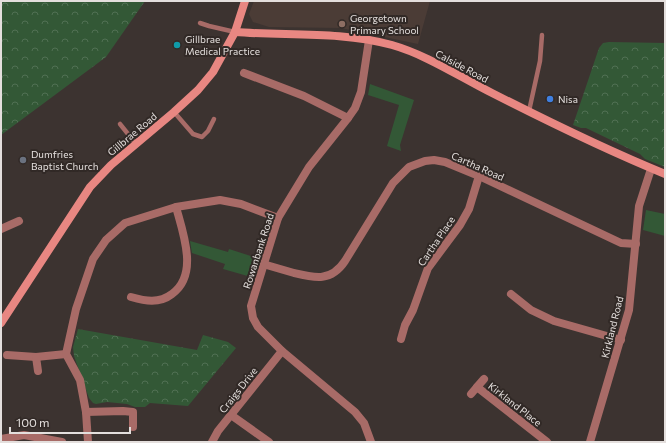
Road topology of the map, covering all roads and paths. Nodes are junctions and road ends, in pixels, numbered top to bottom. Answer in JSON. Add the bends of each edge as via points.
{"nodes":[{"id":1,"x":245,"y":1,"type":"edge"},
{"id":2,"x":200,"y":23,"type":"dead end"},
{"id":3,"x":209,"y":26,"type":"junction"},
{"id":4,"x":235,"y":32,"type":"junction"},
{"id":5,"x":206,"y":33,"type":"dead end"},
{"id":6,"x":542,"y":35,"type":"dead end"},
{"id":7,"x":369,"y":40,"type":"junction"},
{"id":8,"x":244,"y":73,"type":"dead end"},
{"id":9,"x":529,"y":111,"type":"junction"},
{"id":10,"x":174,"y":112,"type":"junction"},
{"id":11,"x":348,"y":118,"type":"junction"},
{"id":12,"x":214,"y":119,"type":"dead end"},
{"id":13,"x":120,"y":124,"type":"dead end"},
{"id":14,"x":136,"y":144,"type":"junction"},
{"id":15,"x":651,"y":169,"type":"junction"},
{"id":16,"x":665,"y":174,"type":"edge"},
{"id":17,"x":479,"y":176,"type":"junction"},
{"id":18,"x":176,"y":207,"type":"junction"},
{"id":19,"x":278,"y":218,"type":"junction"},
{"id":20,"x":19,"y":221,"type":"dead end"},
{"id":21,"x":1,"y":229,"type":"edge"},
{"id":22,"x":636,"y":244,"type":"junction"},
{"id":23,"x":263,"y":264,"type":"junction"},
{"id":24,"x":511,"y":294,"type":"dead end"},
{"id":25,"x":131,"y":297,"type":"dead end"},
{"id":26,"x":1,"y":323,"type":"edge"},
{"id":27,"x":401,"y":338,"type":"dead end"},
{"id":28,"x":621,"y":340,"type":"junction"},
{"id":29,"x":282,"y":351,"type":"junction"},
{"id":30,"x":66,"y":354,"type":"junction"},
{"id":31,"x":7,"y":355,"type":"dead end"},
{"id":32,"x":36,"y":357,"type":"junction"},
{"id":33,"x":38,"y":371,"type":"dead end"},
{"id":34,"x":484,"y":379,"type":"dead end"},
{"id":35,"x":477,"y":387,"type":"junction"},
{"id":36,"x":471,"y":394,"type":"dead end"},
{"id":37,"x":86,"y":412,"type":"junction"},
{"id":38,"x":232,"y":416,"type":"junction"},
{"id":39,"x":133,"y":427,"type":"dead end"},
{"id":40,"x":1,"y":439,"type":"edge"},
{"id":41,"x":62,"y":442,"type":"edge"},
{"id":42,"x":88,"y":442,"type":"edge"},
{"id":43,"x":212,"y":442,"type":"edge"},
{"id":44,"x":269,"y":442,"type":"edge"},
{"id":45,"x":371,"y":442,"type":"edge"},
{"id":46,"x":546,"y":442,"type":"edge"},
{"id":47,"x":590,"y":442,"type":"edge"}],
"edges":[{"from":1,"to":4,"type":"street","name":"Gillbrae Road"},
{"from":2,"to":3,"type":"lane"},
{"from":3,"to":4,"type":"lane"},
{"from":3,"to":5,"type":"lane"},
{"from":4,"to":7,"type":"street","name":"Calside Road"},
{"from":4,"to":10,"type":"street","name":"Gillbrae Road","via":[[213,72]]},
{"from":6,"to":9,"type":"lane","via":[[540,61]]},
{"from":7,"to":9,"type":"street","name":"Calside Road","via":[[416,53]]},
{"from":7,"to":11,"type":"street","name":"Rowanbank Road","via":[[361,92]]},
{"from":8,"to":11,"type":"street","via":[[304,96]]},
{"from":9,"to":15,"type":"street","name":"Calside Road"},
{"from":10,"to":12,"type":"lane","via":[[193,134],[202,137]]},
{"from":10,"to":14,"type":"street","name":"Gillbrae Road"},
{"from":11,"to":19,"type":"street","name":"Rowanbank Road","via":[[309,167]]},
{"from":13,"to":14,"type":"lane"},
{"from":14,"to":26,"type":"street","name":"Gillbrae Road","via":[[111,165],[85,194]]},
{"from":15,"to":16,"type":"street","name":"Calside Road"},
{"from":15,"to":22,"type":"street","name":"Kirkland Road","via":[[639,206]]},
{"from":17,"to":22,"type":"street","name":"Cartha Road","via":[[621,243]]},
{"from":17,"to":23,"type":"street","name":"Cartha Road","via":[[434,160],[409,167],[393,183],[345,261],[333,274],[313,278]]},
{"from":17,"to":27,"type":"street","name":"Cartha Place","via":[[463,220],[428,268]]},
{"from":18,"to":19,"type":"street","via":[[220,200],[241,204]]},
{"from":18,"to":25,"type":"street","via":[[185,241],[187,273],[184,281],[179,289],[160,300],[147,302]]},
{"from":18,"to":30,"type":"street","via":[[126,222],[106,240],[93,259],[76,309]]},
{"from":19,"to":23,"type":"street","name":"Rowanbank Road"},
{"from":20,"to":21,"type":"street"},
{"from":22,"to":28,"type":"street","name":"Kirkland Road","via":[[628,310]]},
{"from":23,"to":29,"type":"street","name":"Rowanbank Road","via":[[251,306],[253,318],[258,327]]},
{"from":24,"to":28,"type":"street","via":[[531,310],[554,321]]},
{"from":28,"to":47,"type":"street","name":"Kirkland Road"},
{"from":29,"to":38,"type":"street","name":"Craigs Drive"},
{"from":29,"to":45,"type":"street","name":"Rowanbank Road","via":[[356,412],[364,423]]},
{"from":30,"to":32,"type":"street"},
{"from":30,"to":37,"type":"street","via":[[80,380]]},
{"from":31,"to":32,"type":"street"},
{"from":32,"to":33,"type":"street"},
{"from":34,"to":35,"type":"street"},
{"from":35,"to":36,"type":"street","name":"Kirkland Place"},
{"from":35,"to":46,"type":"street","name":"Kirkland Place"},
{"from":37,"to":39,"type":"street","via":[[133,412]]},
{"from":37,"to":42,"type":"street"},
{"from":38,"to":43,"type":"street","name":"Craigs Drive"},
{"from":38,"to":44,"type":"street"},
{"from":40,"to":41,"type":"street","via":[[24,434]]}]}
